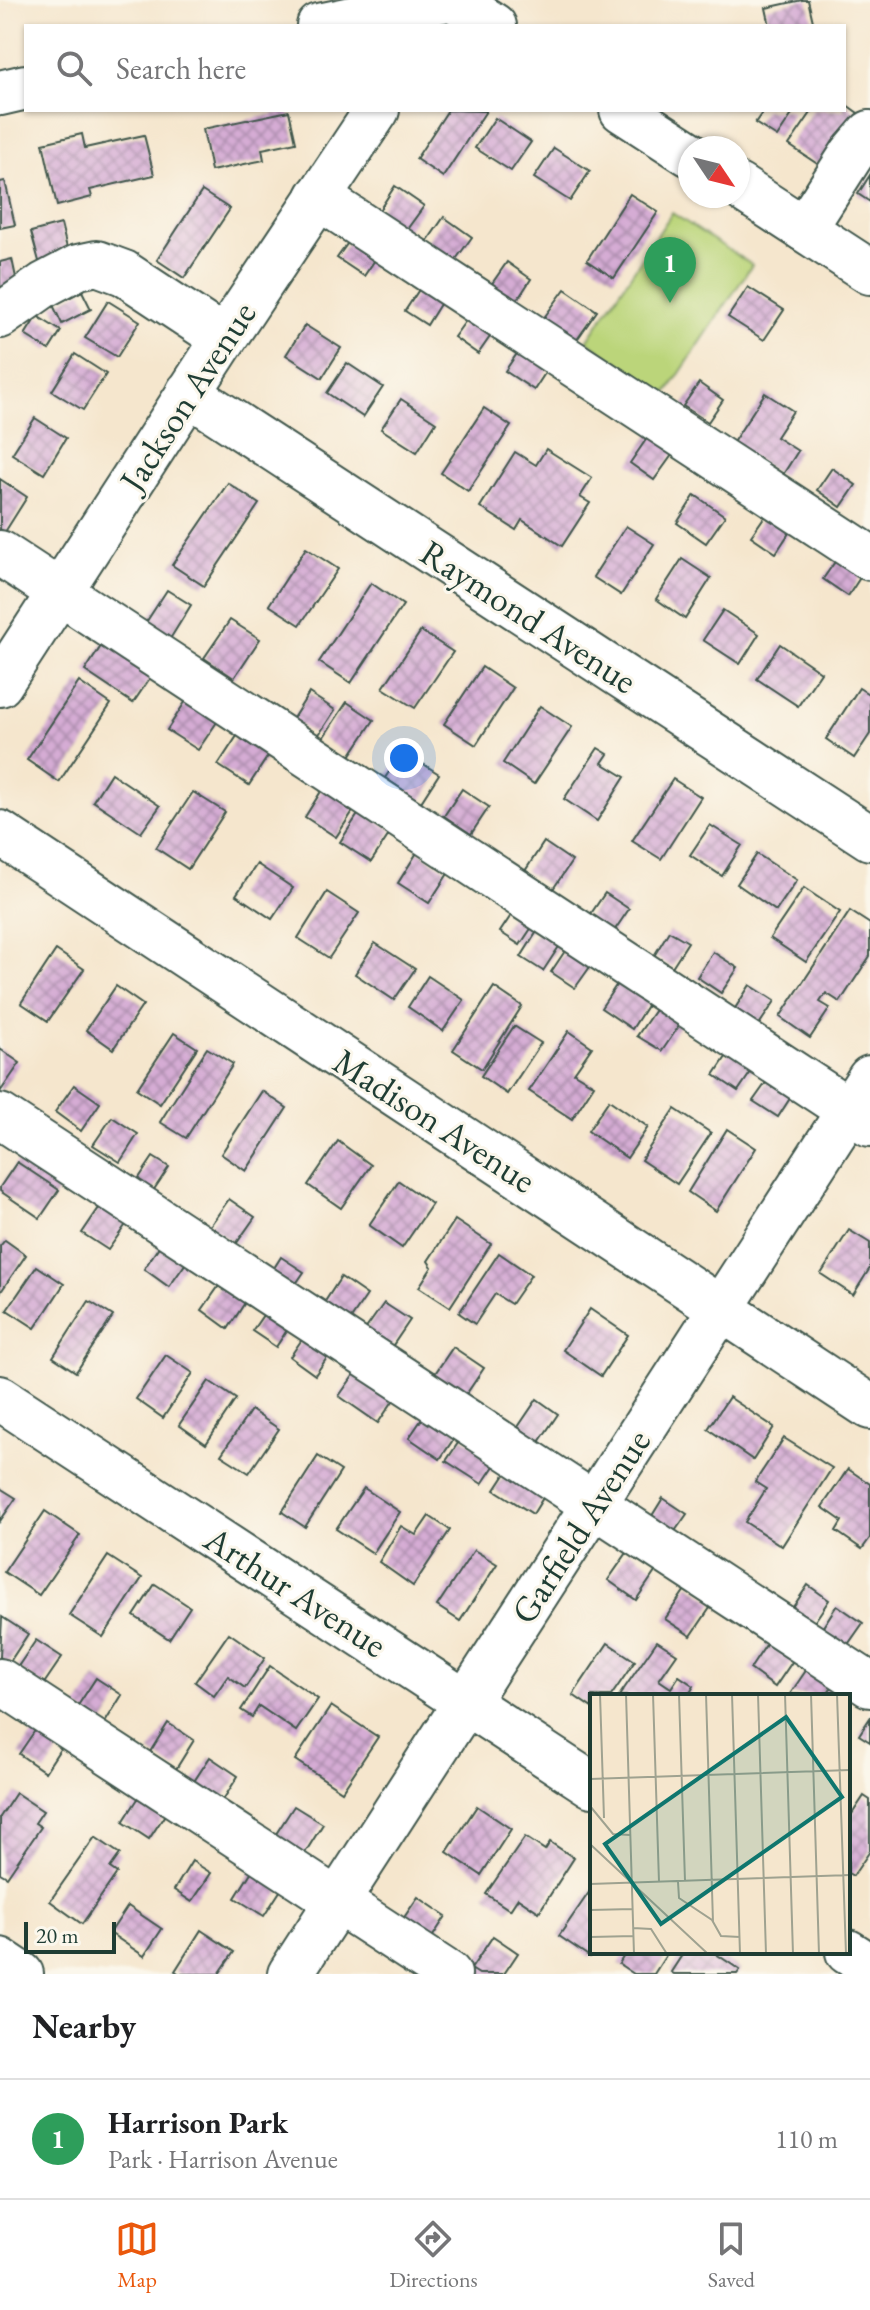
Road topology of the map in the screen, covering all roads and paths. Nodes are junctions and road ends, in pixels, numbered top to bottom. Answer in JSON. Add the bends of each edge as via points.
{"nodes":[{"id":1,"x":443,"y":0,"type":"edge"},
{"id":2,"x":452,"y":0,"type":"edge"},
{"id":3,"x":329,"y":24,"type":"edge"},
{"id":4,"x":434,"y":24,"type":"edge"},
{"id":5,"x":491,"y":24,"type":"edge"},
{"id":6,"x":24,"y":87,"type":"edge"},
{"id":7,"x":0,"y":93,"type":"edge"},
{"id":8,"x":376,"y":112,"type":"edge"},
{"id":9,"x":625,"y":112,"type":"edge"},
{"id":10,"x":870,"y":133,"type":"edge"},
{"id":11,"x":678,"y":146,"type":"edge"},
{"id":12,"x":750,"y":194,"type":"edge"},
{"id":13,"x":318,"y":197,"type":"junction"},
{"id":14,"x":804,"y":229,"type":"junction"},
{"id":15,"x":870,"y":272,"type":"edge"},
{"id":16,"x":0,"y":316,"type":"edge"},
{"id":17,"x":224,"y":339,"type":"junction"},
{"id":18,"x":188,"y":393,"type":"junction"},
{"id":19,"x":0,"y":553,"type":"edge"},
{"id":20,"x":870,"y":558,"type":"edge"},
{"id":21,"x":60,"y":592,"type":"junction"},
{"id":22,"x":0,"y":684,"type":"edge"},
{"id":23,"x":0,"y":833,"type":"edge"},
{"id":24,"x":870,"y":838,"type":"edge"},
{"id":25,"x":863,"y":1104,"type":"edge"},
{"id":26,"x":0,"y":1116,"type":"edge"},
{"id":27,"x":721,"y":1309,"type":"junction"},
{"id":28,"x":0,"y":1398,"type":"edge"},
{"id":29,"x":870,"y":1407,"type":"edge"},
{"id":30,"x":593,"y":1504,"type":"junction"},
{"id":31,"x":0,"y":1681,"type":"edge"},
{"id":32,"x":870,"y":1685,"type":"edge"},
{"id":33,"x":467,"y":1703,"type":"junction"},
{"id":34,"x":590,"y":1784,"type":"edge"},
{"id":35,"x":338,"y":1901,"type":"junction"},
{"id":36,"x":850,"y":1953,"type":"edge"},
{"id":37,"x":0,"y":1960,"type":"edge"},
{"id":38,"x":870,"y":1966,"type":"edge"},
{"id":39,"x":21,"y":1974,"type":"edge"},
{"id":40,"x":290,"y":1974,"type":"edge"},
{"id":41,"x":449,"y":1974,"type":"edge"}],
"edges":[{"from":1,"to":3,"type":"street"},
{"from":2,"to":4,"type":"street"},
{"from":2,"to":5,"type":"street"},
{"from":6,"to":7,"type":"street"},
{"from":8,"to":13,"type":"street","name":"Jackson Avenue"},
{"from":9,"to":11,"type":"street"},
{"from":10,"to":14,"type":"street"},
{"from":12,"to":14,"type":"street"},
{"from":13,"to":17,"type":"street","name":"Jackson Avenue"},
{"from":13,"to":20,"type":"street"},
{"from":14,"to":15,"type":"street"},
{"from":16,"to":17,"type":"street","via":[[44,285],[97,263],[124,273]]},
{"from":17,"to":18,"type":"street","name":"Jackson Avenue"},
{"from":18,"to":21,"type":"street","name":"Jackson Avenue"},
{"from":18,"to":24,"type":"street","name":"Raymond Avenue"},
{"from":19,"to":21,"type":"street"},
{"from":21,"to":22,"type":"street","name":"Jackson Avenue"},
{"from":21,"to":25,"type":"street"},
{"from":23,"to":27,"type":"street","name":"Madison Avenue"},
{"from":25,"to":27,"type":"street","name":"Garfield Avenue"},
{"from":26,"to":30,"type":"street"},
{"from":27,"to":29,"type":"street","name":"Madison Avenue"},
{"from":27,"to":30,"type":"street","name":"Garfield Avenue"},
{"from":28,"to":33,"type":"street","name":"Arthur Avenue"},
{"from":30,"to":32,"type":"street"},
{"from":30,"to":33,"type":"street","name":"Garfield Avenue"},
{"from":31,"to":35,"type":"street"},
{"from":33,"to":34,"type":"street","name":"Arthur Avenue"},
{"from":33,"to":35,"type":"street","name":"Garfield Avenue"},
{"from":35,"to":40,"type":"street","name":"Garfield Avenue"},
{"from":35,"to":41,"type":"street"},
{"from":36,"to":38,"type":"street"},
{"from":37,"to":39,"type":"street"}]}
